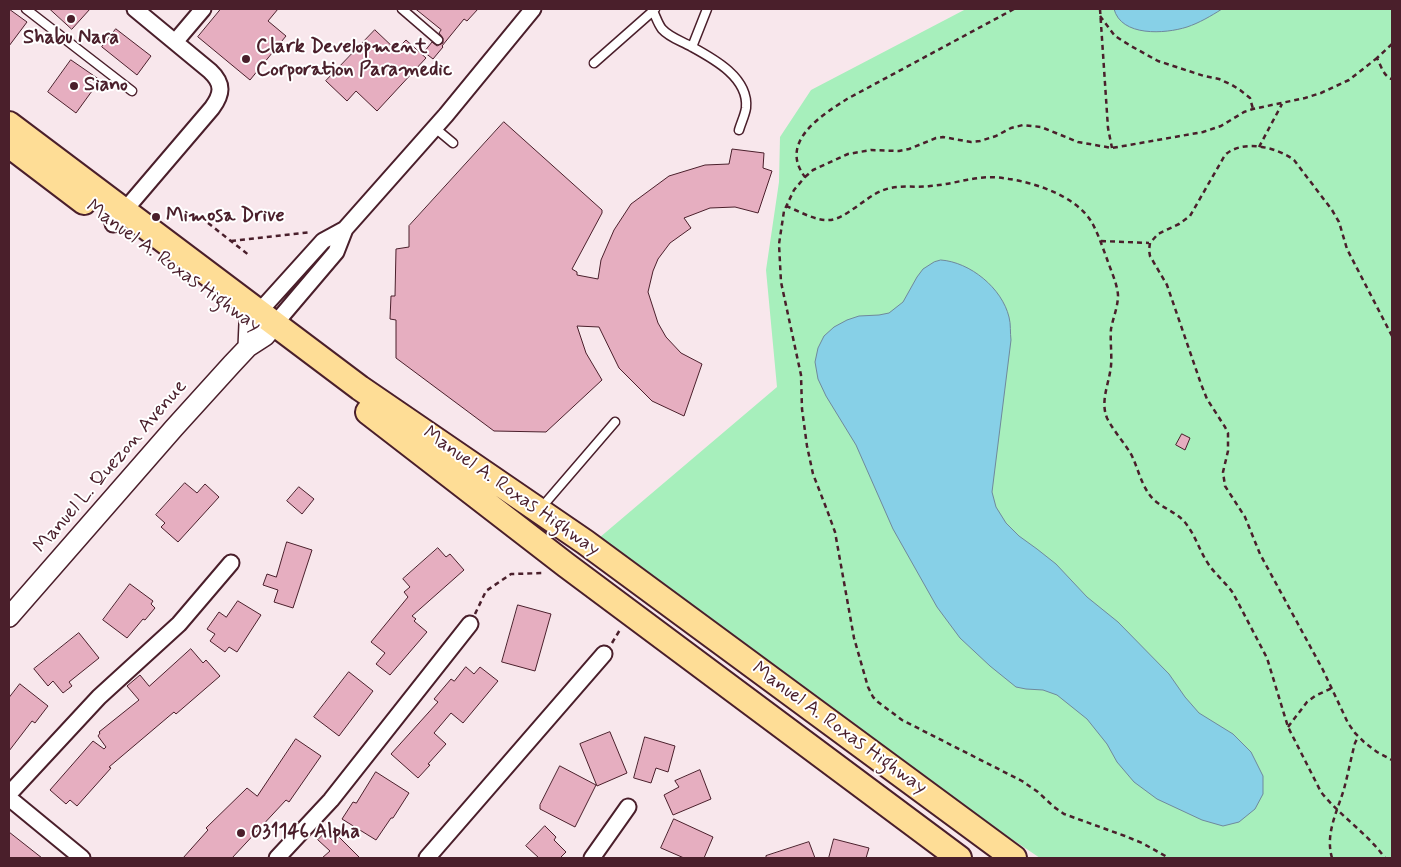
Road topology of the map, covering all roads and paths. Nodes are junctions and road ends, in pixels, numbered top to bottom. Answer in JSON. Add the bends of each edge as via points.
{"nodes":[{"id":1,"x":26,"y":9,"type":"edge"},
{"id":2,"x":135,"y":9,"type":"edge"},
{"id":3,"x":203,"y":9,"type":"edge"},
{"id":4,"x":402,"y":9,"type":"edge"},
{"id":5,"x":533,"y":9,"type":"edge"},
{"id":6,"x":707,"y":9,"type":"edge"},
{"id":7,"x":1014,"y":9,"type":"edge"},
{"id":8,"x":1100,"y":9,"type":"edge"},
{"id":9,"x":654,"y":10,"type":"edge"},
{"id":10,"x":1100,"y":16,"type":"junction"},
{"id":11,"x":438,"y":40,"type":"dead end"},
{"id":12,"x":175,"y":42,"type":"junction"},
{"id":13,"x":1392,"y":44,"type":"edge"},
{"id":14,"x":692,"y":47,"type":"junction"},
{"id":15,"x":1377,"y":58,"type":"junction"},
{"id":16,"x":594,"y":63,"type":"dead end"},
{"id":17,"x":1392,"y":79,"type":"edge"},
{"id":18,"x":132,"y":91,"type":"dead end"},
{"id":19,"x":1282,"y":104,"type":"junction"},
{"id":20,"x":1253,"y":109,"type":"junction"},
{"id":21,"x":9,"y":124,"type":"edge"},
{"id":22,"x":434,"y":128,"type":"junction"},
{"id":23,"x":739,"y":130,"type":"dead end"},
{"id":24,"x":453,"y":144,"type":"dead end"},
{"id":25,"x":9,"y":145,"type":"edge"},
{"id":26,"x":1259,"y":147,"type":"junction"},
{"id":27,"x":1112,"y":148,"type":"junction"},
{"id":28,"x":805,"y":177,"type":"junction"},
{"id":29,"x":786,"y":206,"type":"junction"},
{"id":30,"x":119,"y":217,"type":"junction"},
{"id":31,"x":208,"y":223,"type":"dead end"},
{"id":32,"x":345,"y":229,"type":"junction"},
{"id":33,"x":326,"y":239,"type":"junction"},
{"id":34,"x":231,"y":241,"type":"junction"},
{"id":35,"x":1101,"y":241,"type":"junction"},
{"id":36,"x":1150,"y":243,"type":"junction"},
{"id":37,"x":250,"y":256,"type":"dead end"},
{"id":38,"x":259,"y":329,"type":"junction"},
{"id":39,"x":1392,"y":336,"type":"edge"},
{"id":40,"x":614,"y":422,"type":"dead end"},
{"id":41,"x":539,"y":511,"type":"junction"},
{"id":42,"x":231,"y":563,"type":"dead end"},
{"id":43,"x":566,"y":565,"type":"junction"},
{"id":44,"x":631,"y":613,"type":"junction"},
{"id":45,"x":9,"y":617,"type":"edge"},
{"id":46,"x":470,"y":624,"type":"joint"},
{"id":47,"x":604,"y":654,"type":"joint"},
{"id":48,"x":1332,"y":688,"type":"junction"},
{"id":49,"x":1288,"y":727,"type":"junction"},
{"id":50,"x":1359,"y":737,"type":"junction"},
{"id":51,"x":1392,"y":760,"type":"edge"},
{"id":52,"x":9,"y":794,"type":"edge"},
{"id":53,"x":9,"y":798,"type":"edge"},
{"id":54,"x":628,"y":807,"type":"dead end"},
{"id":55,"x":1337,"y":809,"type":"junction"},
{"id":56,"x":82,"y":858,"type":"edge"},
{"id":57,"x":277,"y":858,"type":"edge"},
{"id":58,"x":427,"y":858,"type":"edge"},
{"id":59,"x":592,"y":858,"type":"edge"},
{"id":60,"x":959,"y":858,"type":"edge"},
{"id":61,"x":1014,"y":858,"type":"edge"},
{"id":62,"x":1169,"y":858,"type":"edge"},
{"id":63,"x":1332,"y":858,"type":"edge"},
{"id":64,"x":1385,"y":858,"type":"edge"}],
"edges":[{"from":1,"to":18,"type":"lane"},
{"from":2,"to":12,"type":"street"},
{"from":3,"to":12,"type":"street"},
{"from":4,"to":11,"type":"lane"},
{"from":5,"to":22,"type":"street"},
{"from":6,"to":14,"type":"lane"},
{"from":7,"to":28,"type":"path","via":[[823,114],[800,140],[797,163]]},
{"from":8,"to":10,"type":"path"},
{"from":9,"to":14,"type":"lane","via":[[661,28]]},
{"from":9,"to":16,"type":"lane"},
{"from":10,"to":20,"type":"path","via":[[1115,36],[1130,46],[1158,61],[1232,85],[1250,98]]},
{"from":10,"to":27,"type":"path"},
{"from":12,"to":30,"type":"street","via":[[217,78],[219,98]]},
{"from":13,"to":15,"type":"path"},
{"from":14,"to":23,"type":"lane","via":[[738,80],[746,107]]},
{"from":15,"to":17,"type":"path","via":[[1384,74]]},
{"from":15,"to":19,"type":"path","via":[[1356,76],[1338,85]]},
{"from":19,"to":20,"type":"path"},
{"from":19,"to":26,"type":"path"},
{"from":20,"to":27,"type":"path","via":[[1203,132]]},
{"from":21,"to":30,"type":"main road","name":"Manuel A. Roxas Highway"},
{"from":22,"to":24,"type":"lane"},
{"from":22,"to":32,"type":"street"},
{"from":25,"to":30,"type":"main road","name":"Manuel A. Roxas Highway"},
{"from":26,"to":36,"type":"path","via":[[1242,148],[1225,155],[1190,216],[1158,234]]},
{"from":26,"to":39,"type":"path","via":[[1272,149],[1294,160],[1332,210],[1340,222],[1347,249]]},
{"from":27,"to":28,"type":"path","via":[[1078,142],[1042,127],[1023,125],[980,142],[943,137],[898,151],[871,150],[848,154]]},
{"from":28,"to":29,"type":"path"},
{"from":29,"to":35,"type":"path","via":[[818,219],[830,220],[887,189],[931,186],[982,177],[1008,178],[1043,188],[1070,202],[1090,220]]},
{"from":29,"to":62,"type":"path","via":[[779,244],[781,282],[800,375],[806,446],[834,532],[854,638],[873,697],[902,720],[1022,781],[1064,814],[1142,843]]},
{"from":30,"to":38,"type":"main road","name":"Manuel A. Roxas Highway"},
{"from":31,"to":34,"type":"path"},
{"from":32,"to":33,"type":"street"},
{"from":32,"to":38,"type":"street","via":[[336,252]]},
{"from":33,"to":34,"type":"path","via":[[315,232]]},
{"from":33,"to":38,"type":"street","via":[[316,248]]},
{"from":34,"to":37,"type":"path"},
{"from":35,"to":36,"type":"path"},
{"from":35,"to":49,"type":"path","via":[[1118,296],[1111,328],[1111,365],[1105,396],[1108,419],[1149,494],[1187,524],[1208,564],[1233,594],[1267,658]]},
{"from":36,"to":48,"type":"path","via":[[1150,256],[1167,285],[1201,384],[1228,434],[1228,451],[1222,472],[1225,486],[1242,511],[1260,554]]},
{"from":38,"to":41,"type":"main road","name":"Manuel A. Roxas Highway","via":[[360,388]]},
{"from":38,"to":43,"type":"main road","name":"Manuel A. Roxas Highway"},
{"from":38,"to":45,"type":"street","name":"Manuel L. Quezon Avenue"},
{"from":40,"to":41,"type":"lane"},
{"from":41,"to":61,"type":"main road","name":"Manuel A. Roxas Highway"},
{"from":42,"to":52,"type":"street","via":[[179,624],[99,696]]},
{"from":43,"to":44,"type":"main road","name":"Manuel A. Roxas Highway"},
{"from":43,"to":46,"type":"path","via":[[548,573],[511,574],[486,591]]},
{"from":44,"to":47,"type":"path"},
{"from":44,"to":60,"type":"main road","name":"Manuel A. Roxas Highway"},
{"from":46,"to":57,"type":"street","via":[[331,800]]},
{"from":47,"to":58,"type":"street"},
{"from":48,"to":49,"type":"path","via":[[1307,702]]},
{"from":48,"to":50,"type":"path","via":[[1348,723]]},
{"from":49,"to":55,"type":"path","via":[[1316,783]]},
{"from":50,"to":51,"type":"path"},
{"from":50,"to":55,"type":"path"},
{"from":53,"to":56,"type":"street"},
{"from":54,"to":59,"type":"street"},
{"from":55,"to":63,"type":"path","via":[[1330,837]]},
{"from":55,"to":64,"type":"path"}]}
